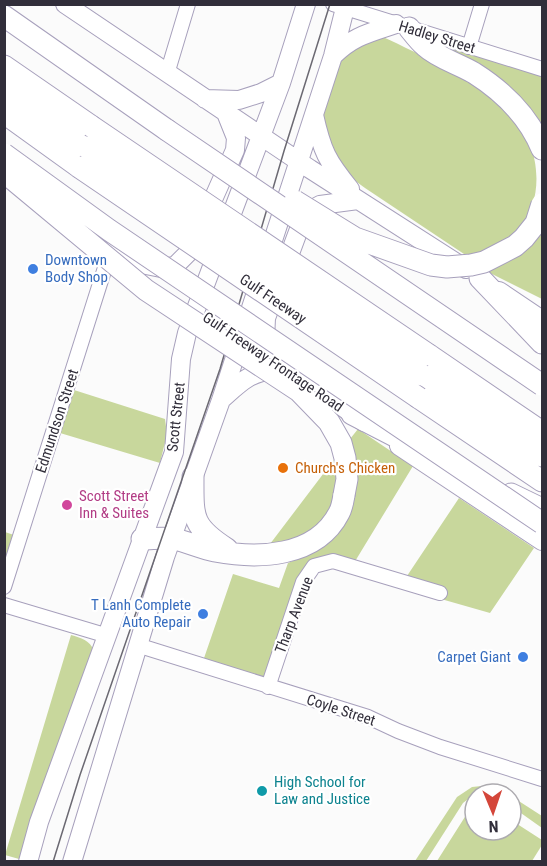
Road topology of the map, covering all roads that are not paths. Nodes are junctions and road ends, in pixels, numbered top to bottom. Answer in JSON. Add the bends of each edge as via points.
{"nodes":[{"id":1,"x":65,"y":4,"type":"edge"},
{"id":2,"x":188,"y":4,"type":"edge"},
{"id":3,"x":306,"y":4,"type":"edge"},
{"id":4,"x":482,"y":4,"type":"edge"},
{"id":5,"x":341,"y":6,"type":"edge"},
{"id":6,"x":4,"y":16,"type":"edge"},
{"id":7,"x":403,"y":26,"type":"junction"},
{"id":8,"x":469,"y":47,"type":"junction"},
{"id":9,"x":333,"y":56,"type":"junction"},
{"id":10,"x":4,"y":66,"type":"edge"},
{"id":11,"x":543,"y":69,"type":"edge"},
{"id":12,"x":167,"y":74,"type":"junction"},
{"id":13,"x":281,"y":83,"type":"junction"},
{"id":14,"x":4,"y":90,"type":"edge"},
{"id":15,"x":205,"y":99,"type":"junction"},
{"id":16,"x":4,"y":113,"type":"edge"},
{"id":17,"x":226,"y":113,"type":"junction"},
{"id":18,"x":314,"y":114,"type":"junction"},
{"id":19,"x":167,"y":130,"type":"junction"},
{"id":20,"x":260,"y":136,"type":"junction"},
{"id":21,"x":543,"y":149,"type":"edge"},
{"id":22,"x":4,"y":154,"type":"edge"},
{"id":23,"x":298,"y":162,"type":"junction"},
{"id":24,"x":4,"y":172,"type":"edge"},
{"id":25,"x":4,"y":181,"type":"edge"},
{"id":26,"x":358,"y":200,"type":"junction"},
{"id":27,"x":543,"y":204,"type":"edge"},
{"id":28,"x":82,"y":236,"type":"junction"},
{"id":29,"x":109,"y":255,"type":"junction"},
{"id":30,"x":480,"y":278,"type":"junction"},
{"id":31,"x":195,"y":310,"type":"junction"},
{"id":32,"x":543,"y":320,"type":"edge"},
{"id":33,"x":241,"y":340,"type":"junction"},
{"id":34,"x":543,"y":343,"type":"edge"},
{"id":35,"x":425,"y":365,"type":"junction"},
{"id":36,"x":287,"y":368,"type":"junction"},
{"id":37,"x":543,"y":385,"type":"edge"},
{"id":38,"x":222,"y":400,"type":"junction"},
{"id":39,"x":352,"y":414,"type":"junction"},
{"id":40,"x":543,"y":432,"type":"edge"},
{"id":41,"x":543,"y":456,"type":"edge"},
{"id":42,"x":192,"y":477,"type":"junction"},
{"id":43,"x":543,"y":481,"type":"edge"},
{"id":44,"x":543,"y":509,"type":"edge"},
{"id":45,"x":543,"y":523,"type":"edge"},
{"id":46,"x":142,"y":539,"type":"junction"},
{"id":47,"x":171,"y":539,"type":"junction"},
{"id":48,"x":543,"y":541,"type":"edge"},
{"id":49,"x":235,"y":554,"type":"junction"},
{"id":50,"x":4,"y":587,"type":"edge"},
{"id":51,"x":440,"y":593,"type":"dead end"},
{"id":52,"x":4,"y":605,"type":"edge"},
{"id":53,"x":108,"y":636,"type":"junction"},
{"id":54,"x":137,"y":645,"type":"junction"},
{"id":55,"x":268,"y":687,"type":"junction"},
{"id":56,"x":543,"y":779,"type":"edge"},
{"id":57,"x":28,"y":861,"type":"edge"},
{"id":58,"x":72,"y":861,"type":"edge"}],
"edges":[{"from":1,"to":12,"type":"main road"},
{"from":2,"to":12,"type":"street"},
{"from":3,"to":13,"type":"main road","name":"Scott Street"},
{"from":4,"to":8,"type":"street"},
{"from":5,"to":7,"type":"street","name":"Hadley Street"},
{"from":5,"to":9,"type":"main road","name":"Scott Street"},
{"from":6,"to":19,"type":"highway"},
{"from":7,"to":8,"type":"street","name":"Hadley Street"},
{"from":7,"to":9,"type":"main road","via":[[359,36]]},
{"from":7,"to":21,"type":"highway","via":[[425,47],[499,91],[522,114]]},
{"from":8,"to":11,"type":"street","name":"Hadley Street"},
{"from":9,"to":18,"type":"main road","name":"Scott Street"},
{"from":10,"to":35,"type":"highway","name":"Gulf Freeway","bridge":true},
{"from":12,"to":15,"type":"main road"},
{"from":13,"to":15,"type":"main road","via":[[239,100]]},
{"from":13,"to":20,"type":"main road","name":"Scott Street"},
{"from":14,"to":35,"type":"highway","name":"Gulf Freeway","bridge":true},
{"from":15,"to":17,"type":"main road"},
{"from":16,"to":43,"type":"highway","name":"Gulf Freeway","bridge":true},
{"from":17,"to":20,"type":"main road"},
{"from":17,"to":28,"type":"main road","via":[[236,138],[235,150],[190,251],[175,266],[141,264]]},
{"from":18,"to":23,"type":"main road","name":"Scott Street"},
{"from":18,"to":26,"type":"main road","via":[[329,163]]},
{"from":19,"to":27,"type":"highway","bridge":true,"via":[[355,238],[431,265],[471,266],[501,255],[524,238],[536,223]]},
{"from":19,"to":37,"type":"highway","bridge":true},
{"from":20,"to":23,"type":"main road"},
{"from":20,"to":31,"type":"main road","name":"Scott Street"},
{"from":22,"to":45,"type":"highway","bridge":true},
{"from":23,"to":26,"type":"main road"},
{"from":23,"to":33,"type":"main road","name":"Scott Street"},
{"from":24,"to":49,"type":"highway","bridge":true,"via":[[146,290],[299,391],[329,422],[345,458],[347,478],[339,513],[311,542],[289,552]]},
{"from":25,"to":28,"type":"main road","name":"Gulf Freeway Frontage Road"},
{"from":26,"to":30,"type":"main road"},
{"from":26,"to":36,"type":"main road","via":[[320,205],[305,213],[266,318],[265,340]]},
{"from":28,"to":29,"type":"main road","name":"Gulf Freeway Frontage Road"},
{"from":29,"to":31,"type":"main road","name":"Gulf Freeway Frontage Road"},
{"from":29,"to":50,"type":"street","name":"Edmundson Street"},
{"from":30,"to":32,"type":"main road"},
{"from":30,"to":34,"type":"highway"},
{"from":31,"to":33,"type":"main road","name":"Gulf Freeway Frontage Road"},
{"from":31,"to":46,"type":"main road","name":"Scott Street","via":[[181,359],[174,452]]},
{"from":33,"to":36,"type":"main road","name":"Gulf Freeway Frontage Road"},
{"from":33,"to":38,"type":"main road","name":"Scott Street"},
{"from":35,"to":40,"type":"highway","name":"Gulf Freeway"},
{"from":35,"to":41,"type":"highway","name":"Gulf Freeway"},
{"from":36,"to":38,"type":"main road","via":[[254,373]]},
{"from":36,"to":39,"type":"main road","name":"Gulf Freeway Frontage Road"},
{"from":38,"to":42,"type":"main road","name":"Scott Street"},
{"from":39,"to":44,"type":"highway"},
{"from":39,"to":48,"type":"main road","name":"Gulf Freeway Frontage Road"},
{"from":42,"to":47,"type":"main road","name":"Scott Street"},
{"from":42,"to":49,"type":"highway","via":[[195,520],[202,531]]},
{"from":46,"to":47,"type":"highway"},
{"from":46,"to":53,"type":"main road","name":"Scott Street"},
{"from":47,"to":49,"type":"highway"},
{"from":47,"to":54,"type":"main road","name":"Scott Street"},
{"from":51,"to":55,"type":"street","name":"Tharp Avenue","via":[[333,561],[314,566],[303,582]]},
{"from":52,"to":53,"type":"street"},
{"from":53,"to":57,"type":"main road","name":"Scott Street"},
{"from":54,"to":55,"type":"street","name":"Coyle Street"},
{"from":54,"to":58,"type":"main road","name":"Scott Street"},
{"from":55,"to":56,"type":"street","name":"Coyle Street"}]}
